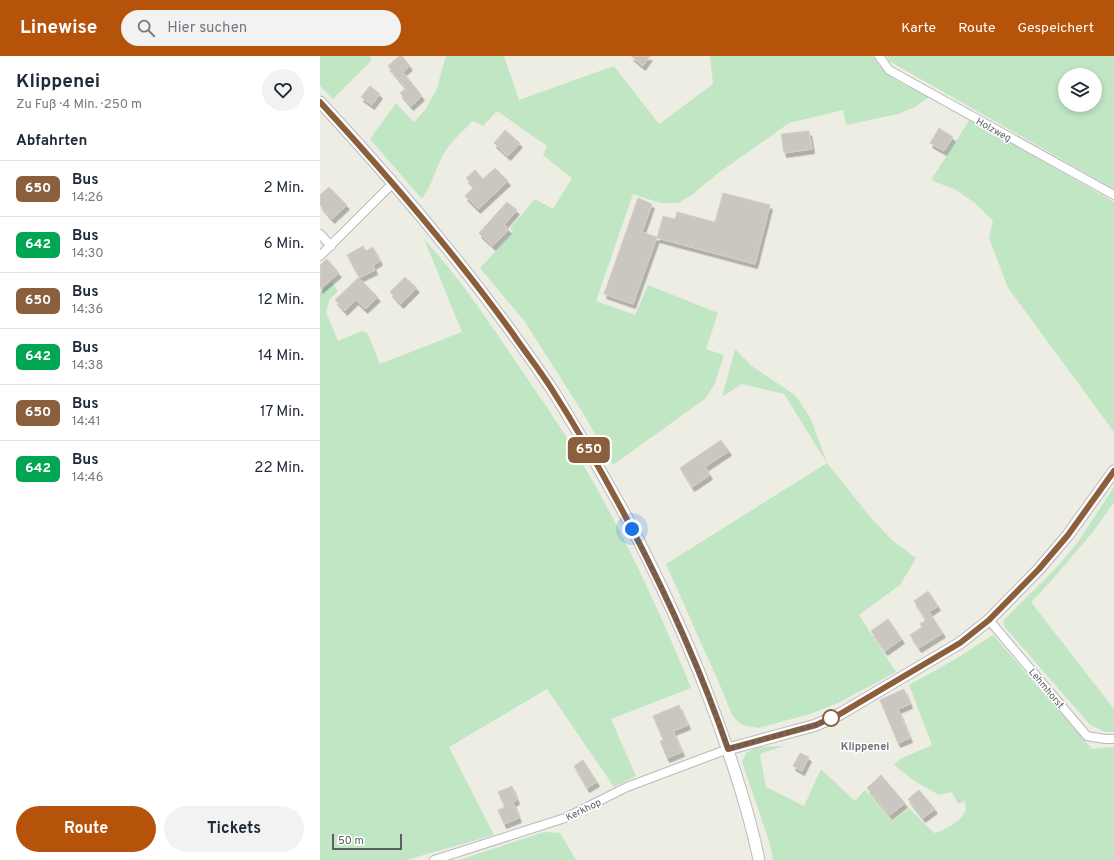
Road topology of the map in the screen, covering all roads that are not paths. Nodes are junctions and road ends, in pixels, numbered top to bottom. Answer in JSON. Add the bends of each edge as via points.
{"nodes":[{"id":1,"x":879,"y":56,"type":"edge"},
{"id":2,"x":320,"y":102,"type":"edge"},
{"id":3,"x":393,"y":183,"type":"junction"},
{"id":4,"x":1114,"y":196,"type":"edge"},
{"id":5,"x":320,"y":234,"type":"edge"},
{"id":6,"x":331,"y":246,"type":"junction"},
{"id":7,"x":320,"y":256,"type":"edge"},
{"id":8,"x":1114,"y":471,"type":"edge"},
{"id":9,"x":989,"y":620,"type":"junction"},
{"id":10,"x":1114,"y":739,"type":"edge"},
{"id":11,"x":728,"y":749,"type":"junction"},
{"id":12,"x":434,"y":860,"type":"edge"},
{"id":13,"x":759,"y":860,"type":"edge"}],
"edges":[{"from":1,"to":4,"type":"street","name":"Holzweg","via":[[889,70]]},
{"from":2,"to":3,"type":"main road"},
{"from":3,"to":6,"type":"street"},
{"from":3,"to":11,"type":"main road","via":[[491,304],[551,387],[606,478],[677,619]]},
{"from":5,"to":6,"type":"street"},
{"from":6,"to":7,"type":"street"},
{"from":8,"to":9,"type":"main road","via":[[1068,535]]},
{"from":9,"to":10,"type":"street","name":"Lehmhorst","via":[[1087,736]]},
{"from":9,"to":11,"type":"main road","via":[[943,654],[840,714],[816,725]]},
{"from":11,"to":12,"type":"street","name":"Kerkhop","via":[[627,787],[565,818]]},
{"from":11,"to":13,"type":"main road"}]}
